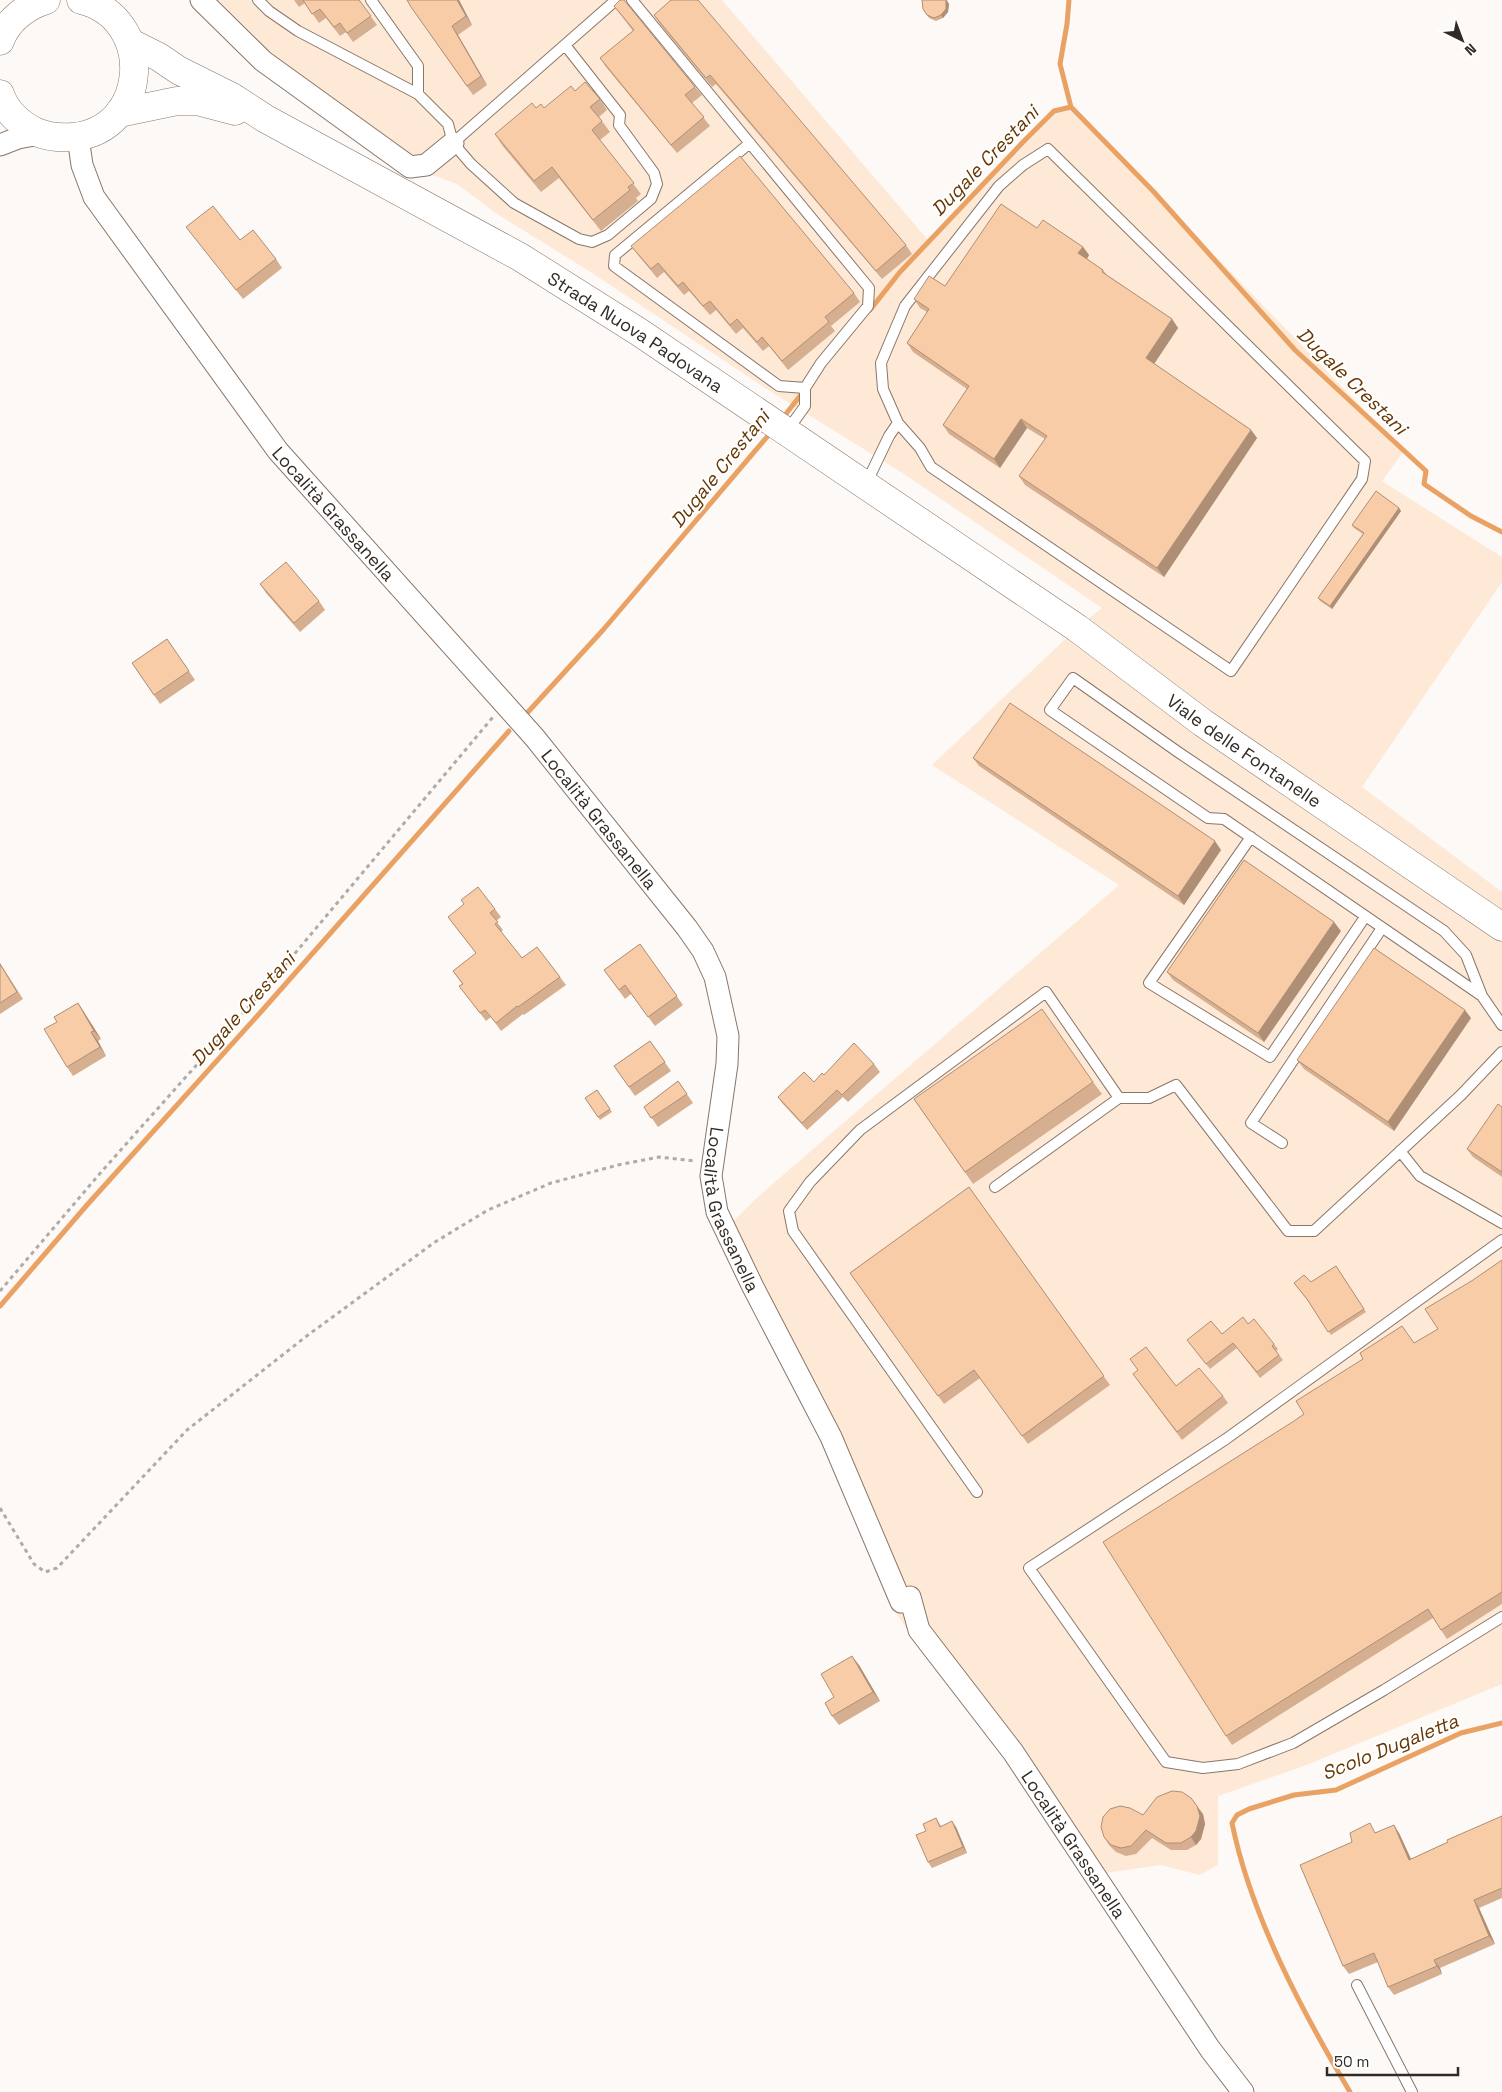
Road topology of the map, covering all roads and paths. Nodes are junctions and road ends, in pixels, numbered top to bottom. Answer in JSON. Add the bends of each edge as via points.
{"nodes":[{"id":1,"x":41,"y":0,"type":"edge"},
{"id":2,"x":81,"y":0,"type":"edge"},
{"id":3,"x":201,"y":0,"type":"edge"},
{"id":4,"x":258,"y":0,"type":"edge"},
{"id":5,"x":370,"y":0,"type":"edge"},
{"id":6,"x":616,"y":0,"type":"edge"},
{"id":7,"x":632,"y":0,"type":"edge"},
{"id":8,"x":109,"y":7,"type":"edge"},
{"id":9,"x":0,"y":41,"type":"edge"},
{"id":10,"x":131,"y":43,"type":"junction"},
{"id":11,"x":565,"y":45,"type":"junction"},
{"id":12,"x":0,"y":94,"type":"edge"},
{"id":13,"x":418,"y":94,"type":"junction"},
{"id":14,"x":119,"y":113,"type":"junction"},
{"id":15,"x":266,"y":119,"type":"junction"},
{"id":16,"x":40,"y":134,"type":"junction"},
{"id":17,"x":78,"y":137,"type":"junction"},
{"id":18,"x":453,"y":143,"type":"junction"},
{"id":19,"x":750,"y":143,"type":"junction"},
{"id":20,"x":0,"y":145,"type":"edge"},
{"id":21,"x":805,"y":388,"type":"junction"},
{"id":22,"x":898,"y":424,"type":"junction"},
{"id":23,"x":787,"y":431,"type":"junction"},
{"id":24,"x":866,"y":485,"type":"junction"},
{"id":25,"x":991,"y":571,"type":"joint"},
{"id":26,"x":504,"y":704,"type":"junction"},
{"id":27,"x":1251,"y":837,"type":"junction"},
{"id":28,"x":1365,"y":916,"type":"junction"},
{"id":29,"x":1502,"y":927,"type":"edge"},
{"id":30,"x":1382,"y":928,"type":"junction"},
{"id":31,"x":1482,"y":996,"type":"junction"},
{"id":32,"x":1502,"y":1024,"type":"edge"},
{"id":33,"x":1502,"y":1052,"type":"edge"},
{"id":34,"x":1119,"y":1098,"type":"junction"},
{"id":35,"x":1282,"y":1143,"type":"dead end"},
{"id":36,"x":1400,"y":1151,"type":"junction"},
{"id":37,"x":713,"y":1163,"type":"junction"},
{"id":38,"x":995,"y":1187,"type":"dead end"},
{"id":39,"x":1502,"y":1224,"type":"edge"},
{"id":40,"x":1502,"y":1240,"type":"edge"},
{"id":41,"x":0,"y":1291,"type":"edge"},
{"id":42,"x":977,"y":1492,"type":"dead end"},
{"id":43,"x":0,"y":1508,"type":"edge"},
{"id":44,"x":1502,"y":1617,"type":"edge"},
{"id":45,"x":1357,"y":1986,"type":"dead end"},
{"id":46,"x":1243,"y":2092,"type":"edge"},
{"id":47,"x":1412,"y":2092,"type":"edge"}],
"edges":[{"from":1,"to":9,"type":"main road","via":[[11,22]]},
{"from":2,"to":8,"type":"main road"},
{"from":3,"to":18,"type":"street","via":[[263,61],[410,166],[426,165]]},
{"from":4,"to":13,"type":"lane","via":[[298,31]]},
{"from":5,"to":13,"type":"lane","via":[[418,66]]},
{"from":6,"to":11,"type":"lane"},
{"from":7,"to":19,"type":"lane"},
{"from":8,"to":10,"type":"main road"},
{"from":10,"to":14,"type":"main road","via":[[135,61],[134,80]]},
{"from":10,"to":15,"type":"main road"},
{"from":11,"to":18,"type":"lane"},
{"from":11,"to":18,"type":"lane","via":[[620,115],[619,125],[654,173],[656,184],[651,199],[608,235],[592,242],[579,239],[514,203]]},
{"from":12,"to":16,"type":"main road","via":[[12,114]]},
{"from":13,"to":18,"type":"lane","via":[[448,124]]},
{"from":14,"to":15,"type":"main road","via":[[177,101],[197,101]]},
{"from":14,"to":17,"type":"main road","via":[[94,132]]},
{"from":15,"to":23,"type":"main road","name":"Strada Nuova Padovana","via":[[520,257]]},
{"from":16,"to":17,"type":"main road"},
{"from":16,"to":20,"type":"street"},
{"from":17,"to":26,"type":"street","name":"Località Grassanella","via":[[82,165],[94,197],[278,452]]},
{"from":19,"to":21,"type":"lane","via":[[869,288],[868,306],[821,363]]},
{"from":19,"to":21,"type":"lane","via":[[614,255],[614,266],[779,386]]},
{"from":21,"to":23,"type":"lane","via":[[804,406]]},
{"from":22,"to":22,"type":"lane","via":[[920,448],[931,467],[1231,671],[1362,479],[1365,461],[1048,149],[999,186],[905,306],[881,362],[883,389]]},
{"from":22,"to":24,"type":"lane"},
{"from":23,"to":24,"type":"main road","name":"Strada Nuova Padovana"},
{"from":24,"to":25,"type":"main road","name":"Strada Nuova Padovana"},
{"from":25,"to":29,"type":"main road","name":"Viale delle Fontanelle","via":[[1077,628],[1203,723]]},
{"from":26,"to":37,"type":"street","name":"Località Grassanella","via":[[687,928],[715,977],[728,1036],[728,1064]]},
{"from":26,"to":41,"type":"path","via":[[282,969]]},
{"from":27,"to":28,"type":"lane"},
{"from":27,"to":28,"type":"lane","via":[[1149,983],[1270,1057]]},
{"from":27,"to":31,"type":"lane","via":[[1224,819],[1208,818],[1050,710],[1073,678],[1444,931],[1466,955]]},
{"from":28,"to":30,"type":"lane"},
{"from":30,"to":31,"type":"lane"},
{"from":30,"to":35,"type":"lane","via":[[1251,1124]]},
{"from":31,"to":32,"type":"lane"},
{"from":33,"to":36,"type":"lane"},
{"from":34,"to":36,"type":"lane","via":[[1149,1098],[1176,1085],[1288,1231],[1314,1231]]},
{"from":34,"to":38,"type":"lane"},
{"from":34,"to":42,"type":"lane","via":[[1046,992],[860,1130],[810,1182],[788,1211],[793,1231]]},
{"from":36,"to":39,"type":"lane","via":[[1420,1176]]},
{"from":37,"to":43,"type":"path","via":[[659,1157],[618,1164],[551,1183],[488,1210],[435,1242],[187,1430],[56,1568],[45,1572],[34,1564]]},
{"from":37,"to":46,"type":"street","name":"Località Grassanella","via":[[711,1176],[718,1212],[727,1235],[831,1437],[919,1630],[1013,1752],[1210,2048]]},
{"from":40,"to":44,"type":"lane","via":[[1226,1439],[1029,1568],[1166,1762],[1203,1768],[1238,1764],[1293,1743]]},
{"from":45,"to":47,"type":"lane"}]}
